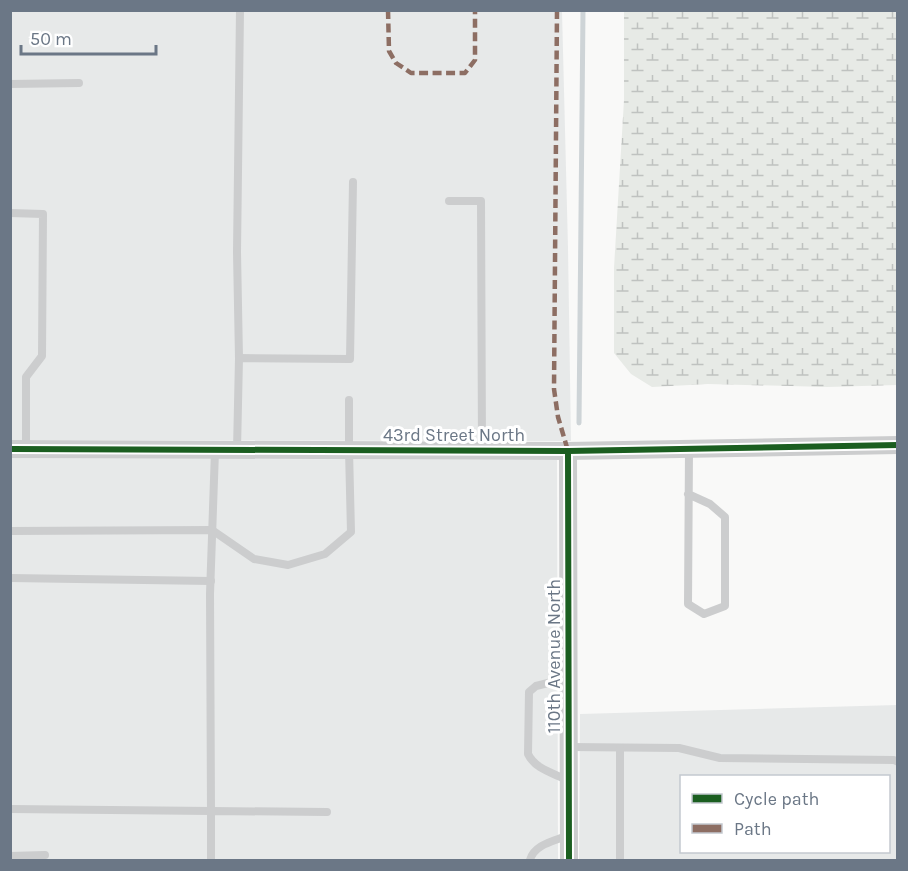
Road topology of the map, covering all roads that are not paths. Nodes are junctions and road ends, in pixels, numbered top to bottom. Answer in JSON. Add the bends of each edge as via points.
{"nodes":[{"id":1,"x":240,"y":10,"type":"edge"},
{"id":2,"x":79,"y":83,"type":"dead end"},
{"id":3,"x":10,"y":84,"type":"edge"},
{"id":4,"x":353,"y":182,"type":"dead end"},
{"id":5,"x":449,"y":201,"type":"dead end"},
{"id":6,"x":10,"y":213,"type":"edge"},
{"id":7,"x":239,"y":358,"type":"junction"},
{"id":8,"x":349,"y":400,"type":"dead end"},
{"id":9,"x":897,"y":445,"type":"edge"},
{"id":10,"x":18,"y":449,"type":"edge"},
{"id":11,"x":688,"y":449,"type":"junction"},
{"id":12,"x":215,"y":450,"type":"junction"},
{"id":13,"x":237,"y":450,"type":"junction"},
{"id":14,"x":349,"y":450,"type":"junction"},
{"id":15,"x":482,"y":450,"type":"junction"},
{"id":16,"x":568,"y":451,"type":"junction"},
{"id":17,"x":688,"y":494,"type":"junction"},
{"id":18,"x":212,"y":530,"type":"junction"},
{"id":19,"x":10,"y":531,"type":"edge"},
{"id":20,"x":10,"y":578,"type":"edge"},
{"id":21,"x":211,"y":581,"type":"junction"},
{"id":22,"x":569,"y":678,"type":"junction"},
{"id":23,"x":569,"y":747,"type":"junction"},
{"id":24,"x":620,"y":748,"type":"junction"},
{"id":25,"x":897,"y":762,"type":"edge"},
{"id":26,"x":569,"y":780,"type":"junction"},
{"id":27,"x":10,"y":809,"type":"edge"},
{"id":28,"x":211,"y":811,"type":"junction"},
{"id":29,"x":327,"y":812,"type":"dead end"},
{"id":30,"x":569,"y":835,"type":"junction"},
{"id":31,"x":45,"y":855,"type":"dead end"},
{"id":32,"x":10,"y":856,"type":"edge"},
{"id":33,"x":211,"y":861,"type":"edge"},
{"id":34,"x":530,"y":861,"type":"edge"},
{"id":35,"x":569,"y":861,"type":"edge"},
{"id":36,"x":620,"y":861,"type":"edge"}],
"edges":[{"from":1,"to":7,"type":"lane"},
{"from":2,"to":3,"type":"lane"},
{"from":4,"to":7,"type":"lane","via":[[350,359]]},
{"from":5,"to":15,"type":"lane","via":[[481,201]]},
{"from":6,"to":10,"type":"lane","via":[[43,214],[42,356],[26,377]]},
{"from":7,"to":13,"type":"lane"},
{"from":8,"to":14,"type":"lane"},
{"from":9,"to":11,"type":"street","name":"43rd Street North"},
{"from":10,"to":12,"type":"street","name":"43rd Street North"},
{"from":11,"to":16,"type":"street","name":"43rd Street North"},
{"from":11,"to":17,"type":"lane"},
{"from":12,"to":13,"type":"street","name":"43rd Street North"},
{"from":12,"to":18,"type":"lane"},
{"from":13,"to":14,"type":"street","name":"43rd Street North"},
{"from":14,"to":15,"type":"street","name":"43rd Street North"},
{"from":14,"to":18,"type":"lane","via":[[351,532],[325,554],[288,565],[254,560]]},
{"from":15,"to":16,"type":"street","name":"43rd Street North"},
{"from":16,"to":22,"type":"street","name":"110th Avenue North"},
{"from":17,"to":17,"type":"lane","via":[[688,604],[704,614],[725,606],[725,517],[710,504]]},
{"from":18,"to":19,"type":"lane"},
{"from":18,"to":21,"type":"lane"},
{"from":20,"to":21,"type":"lane"},
{"from":21,"to":28,"type":"lane"},
{"from":22,"to":23,"type":"street","name":"110th Avenue North"},
{"from":22,"to":26,"type":"lane","via":[[536,686],[529,692],[528,754],[538,767]]},
{"from":23,"to":24,"type":"lane"},
{"from":23,"to":26,"type":"street","name":"110th Avenue North"},
{"from":24,"to":25,"type":"lane","via":[[679,748],[720,758]]},
{"from":24,"to":36,"type":"lane"},
{"from":26,"to":30,"type":"street","name":"110th Avenue North"},
{"from":27,"to":28,"type":"lane"},
{"from":28,"to":29,"type":"lane"},
{"from":28,"to":33,"type":"lane"},
{"from":30,"to":34,"type":"lane","via":[[539,847]]},
{"from":30,"to":35,"type":"street","name":"110th Avenue North"},
{"from":31,"to":32,"type":"lane"}]}
